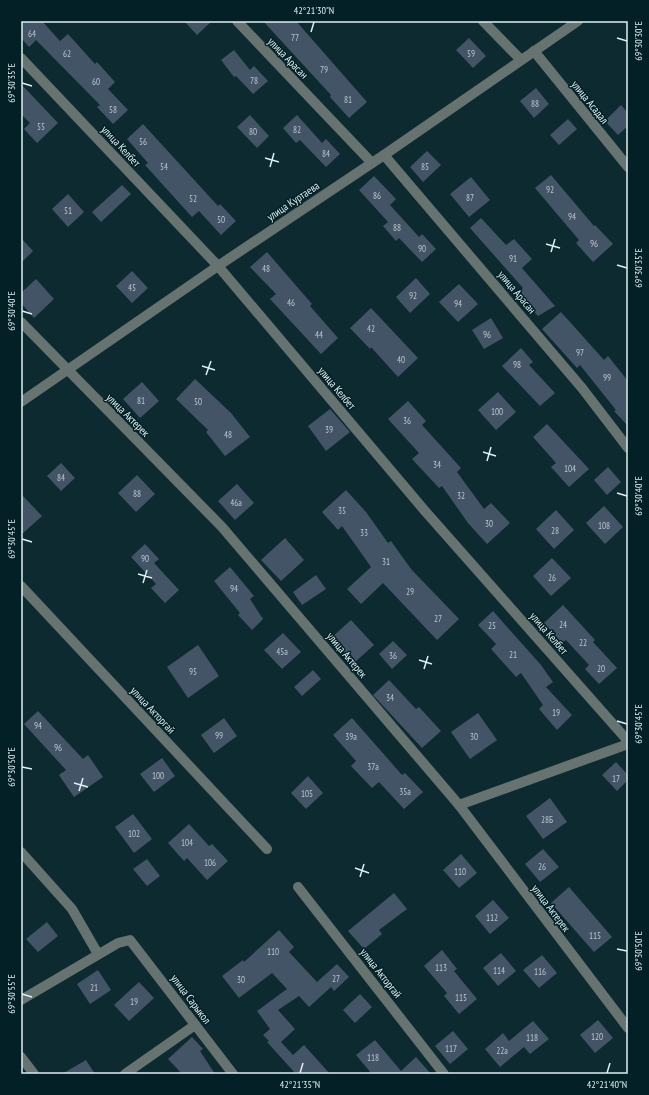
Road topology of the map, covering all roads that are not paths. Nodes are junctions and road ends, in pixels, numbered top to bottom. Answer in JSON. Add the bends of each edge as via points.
{"nodes":[{"id":1,"x":237,"y":21,"type":"edge"},
{"id":2,"x":483,"y":21,"type":"edge"},
{"id":3,"x":578,"y":21,"type":"edge"},
{"id":4,"x":534,"y":51,"type":"junction"},
{"id":5,"x":21,"y":58,"type":"edge"},
{"id":6,"x":521,"y":60,"type":"junction"},
{"id":7,"x":384,"y":155,"type":"junction"},
{"id":8,"x":372,"y":163,"type":"junction"},
{"id":9,"x":628,"y":167,"type":"edge"},
{"id":10,"x":218,"y":266,"type":"junction"},
{"id":11,"x":21,"y":322,"type":"edge"},
{"id":12,"x":68,"y":371,"type":"junction"},
{"id":13,"x":21,"y":402,"type":"edge"},
{"id":14,"x":628,"y":448,"type":"edge"},
{"id":15,"x":21,"y":586,"type":"edge"},
{"id":16,"x":628,"y":743,"type":"edge"},
{"id":17,"x":459,"y":806,"type":"junction"},
{"id":18,"x":267,"y":849,"type":"dead end"},
{"id":19,"x":21,"y":852,"type":"edge"},
{"id":20,"x":298,"y":887,"type":"dead end"},
{"id":21,"x":98,"y":954,"type":"junction"},
{"id":22,"x":21,"y":1000,"type":"edge"},
{"id":23,"x":195,"y":1025,"type":"junction"},
{"id":24,"x":628,"y":1028,"type":"edge"},
{"id":25,"x":21,"y":1057,"type":"edge"},
{"id":26,"x":34,"y":1074,"type":"edge"},
{"id":27,"x":125,"y":1074,"type":"edge"},
{"id":28,"x":233,"y":1074,"type":"edge"},
{"id":29,"x":444,"y":1074,"type":"edge"}],
"edges":[{"from":1,"to":8,"type":"street","name":"улица Арасан"},
{"from":2,"to":6,"type":"street"},
{"from":3,"to":4,"type":"street","name":"улица Куртаева"},
{"from":4,"to":6,"type":"street","name":"улица Куртаева"},
{"from":4,"to":9,"type":"street","name":"улица Асадал"},
{"from":5,"to":10,"type":"street","name":"улица Келбет"},
{"from":6,"to":7,"type":"street","name":"улица Куртаева"},
{"from":7,"to":8,"type":"street","name":"улица Куртаева"},
{"from":7,"to":14,"type":"street","name":"улица Арасан","via":[[582,388]]},
{"from":8,"to":10,"type":"street","name":"улица Куртаева"},
{"from":10,"to":12,"type":"street","name":"улица Куртаева"},
{"from":10,"to":16,"type":"street","name":"улица Келбет","via":[[425,511]]},
{"from":11,"to":12,"type":"street","name":"улица Актерек"},
{"from":12,"to":13,"type":"street","name":"улица Куртаева"},
{"from":12,"to":17,"type":"street","name":"улица Актерек","via":[[222,527]]},
{"from":15,"to":18,"type":"street","name":"улица Акторгай"},
{"from":16,"to":17,"type":"street"},
{"from":17,"to":24,"type":"street","name":"улица Актерек"},
{"from":19,"to":21,"type":"street","via":[[72,909]]},
{"from":20,"to":29,"type":"street","name":"улица Акторгай"},
{"from":21,"to":22,"type":"street"},
{"from":21,"to":23,"type":"street","name":"улица Сарыкол","via":[[118,943],[130,940]]},
{"from":23,"to":27,"type":"street"},
{"from":23,"to":28,"type":"street","name":"улица Сарыкол"},
{"from":25,"to":26,"type":"street"}]}
